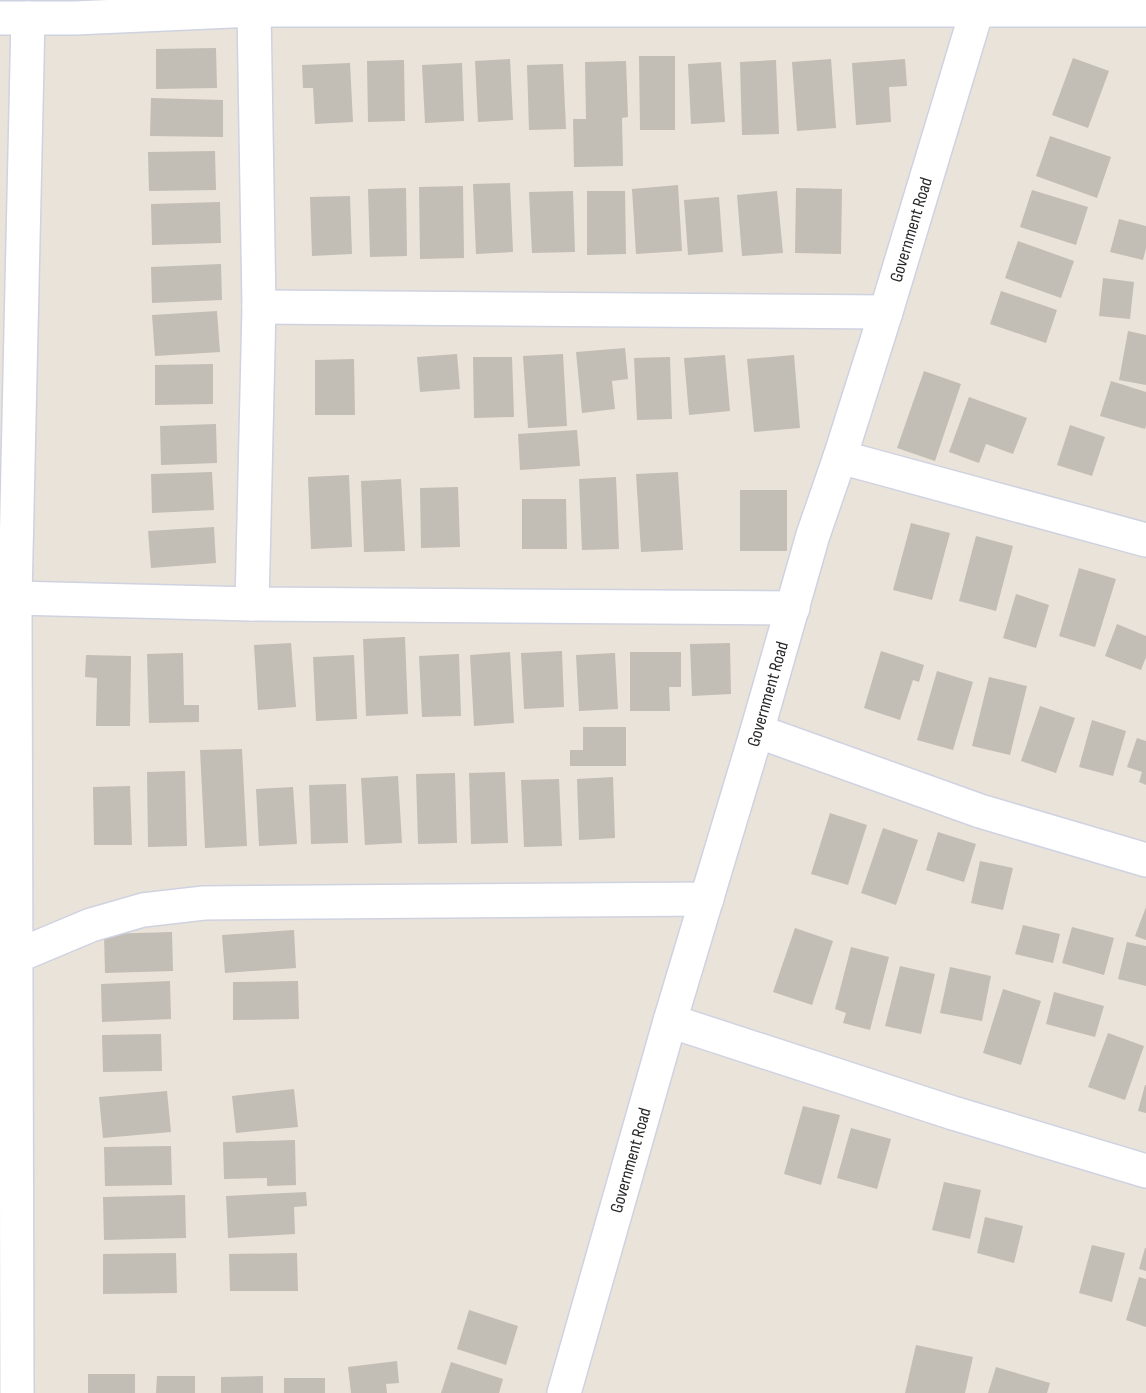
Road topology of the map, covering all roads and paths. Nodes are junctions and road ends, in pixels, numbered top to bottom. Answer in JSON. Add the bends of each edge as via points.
{"nodes":[{"id":1,"x":979,"y":5,"type":"edge"},
{"id":2,"x":75,"y":9,"type":"edge"},
{"id":3,"x":254,"y":10,"type":"junction"},
{"id":4,"x":1146,"y":10,"type":"edge"},
{"id":5,"x":14,"y":18,"type":"edge"},
{"id":6,"x":259,"y":307,"type":"junction"},
{"id":7,"x":886,"y":312,"type":"junction"},
{"id":8,"x":840,"y":457,"type":"junction"},
{"id":9,"x":1146,"y":540,"type":"edge"},
{"id":10,"x":15,"y":598,"type":"junction"},
{"id":11,"x":252,"y":604,"type":"junction"},
{"id":12,"x":793,"y":608,"type":"junction"},
{"id":13,"x":757,"y":731,"type":"junction"},
{"id":14,"x":1146,"y":860,"type":"edge"},
{"id":15,"x":707,"y":899,"type":"junction"},
{"id":16,"x":17,"y":956,"type":"junction"},
{"id":17,"x":670,"y":1021,"type":"junction"},
{"id":18,"x":1146,"y":1171,"type":"edge"},
{"id":19,"x":8,"y":1191,"type":"edge"},
{"id":20,"x":18,"y":1393,"type":"edge"},
{"id":21,"x":564,"y":1393,"type":"edge"}],
"edges":[{"from":1,"to":3,"type":"street"},
{"from":1,"to":4,"type":"street"},
{"from":1,"to":7,"type":"street","name":"Government Road"},
{"from":2,"to":3,"type":"street"},
{"from":2,"to":5,"type":"street"},
{"from":3,"to":6,"type":"street"},
{"from":5,"to":10,"type":"street"},
{"from":6,"to":7,"type":"street"},
{"from":6,"to":11,"type":"street"},
{"from":7,"to":8,"type":"street","name":"Government Road"},
{"from":8,"to":9,"type":"street"},
{"from":8,"to":12,"type":"street","name":"Government Road"},
{"from":10,"to":11,"type":"street"},
{"from":10,"to":16,"type":"street"},
{"from":11,"to":12,"type":"street"},
{"from":12,"to":13,"type":"street","name":"Government Road"},
{"from":13,"to":14,"type":"street","via":[[980,811]]},
{"from":13,"to":15,"type":"street","name":"Government Road"},
{"from":15,"to":16,"type":"street","via":[[204,903],[143,910],[91,925]]},
{"from":15,"to":17,"type":"street","name":"Government Road"},
{"from":16,"to":19,"type":"street"},
{"from":17,"to":18,"type":"street"},
{"from":17,"to":21,"type":"street","name":"Government Road"},
{"from":19,"to":20,"type":"street"}]}
